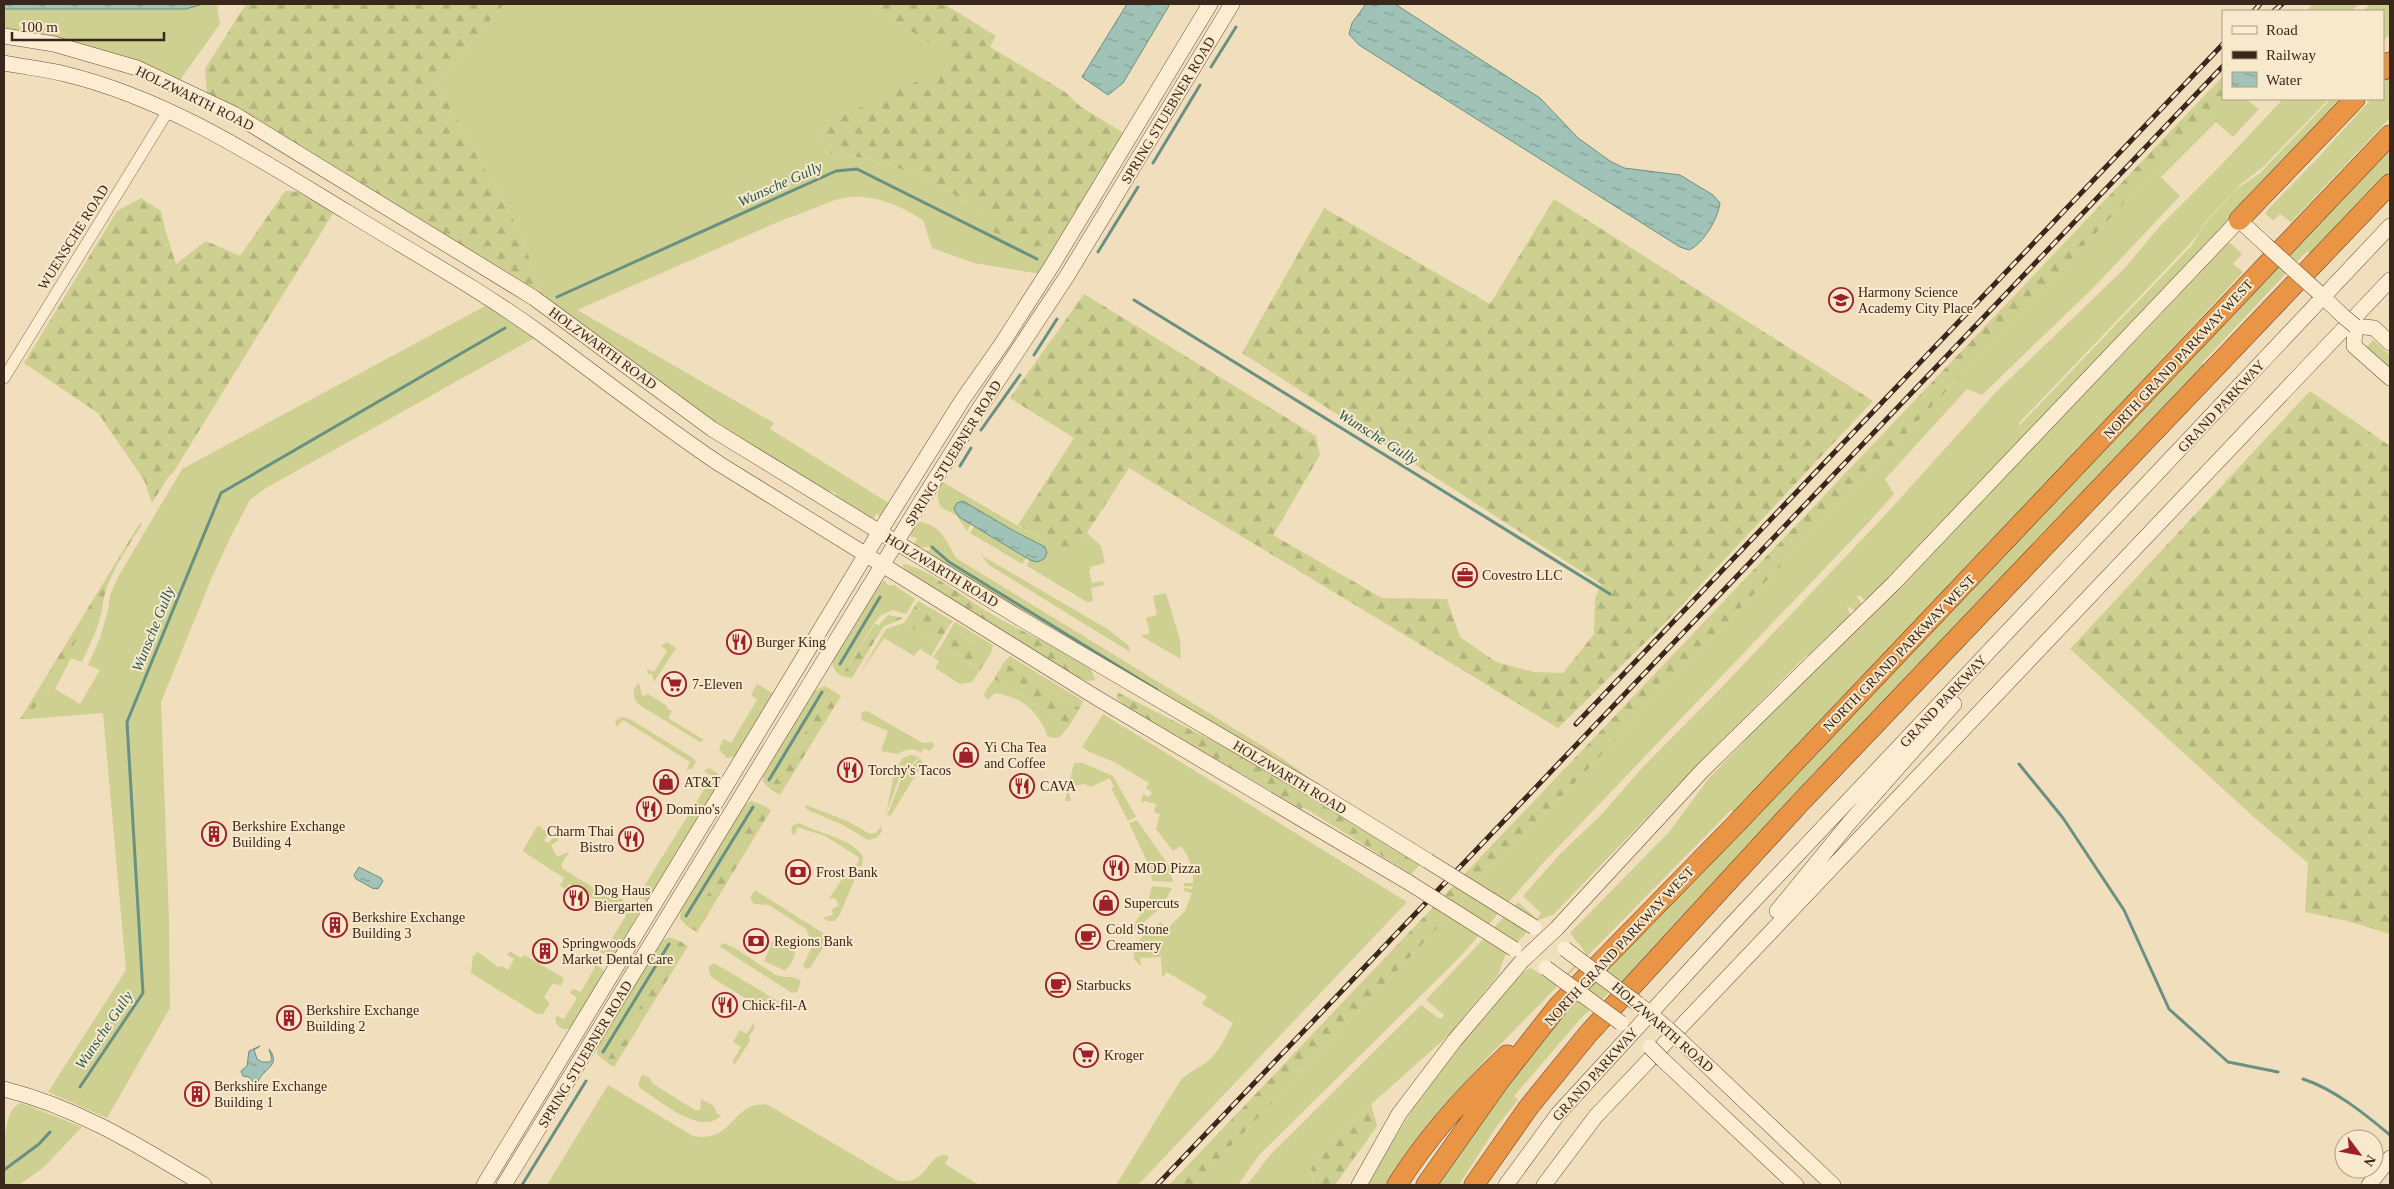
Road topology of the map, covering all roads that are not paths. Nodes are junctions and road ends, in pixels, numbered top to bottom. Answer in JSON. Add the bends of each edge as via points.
{"nodes":[{"id":1,"x":1210,"y":4,"type":"edge"},
{"id":2,"x":1232,"y":4,"type":"edge"},
{"id":3,"x":4,"y":36,"type":"edge"},
{"id":4,"x":4,"y":63,"type":"edge"},
{"id":5,"x":2354,"y":100,"type":"edge"},
{"id":6,"x":168,"y":111,"type":"junction"},
{"id":7,"x":1133,"y":132,"type":"junction"},
{"id":8,"x":2390,"y":135,"type":"edge"},
{"id":9,"x":1149,"y":142,"type":"junction"},
{"id":10,"x":2390,"y":184,"type":"edge"},
{"id":11,"x":2240,"y":220,"type":"junction"},
{"id":12,"x":2390,"y":226,"type":"edge"},
{"id":13,"x":2390,"y":280,"type":"edge"},
{"id":14,"x":2320,"y":295,"type":"junction"},
{"id":15,"x":2356,"y":328,"type":"junction"},
{"id":16,"x":2390,"y":343,"type":"edge"},
{"id":17,"x":4,"y":378,"type":"edge"},
{"id":18,"x":2390,"y":378,"type":"edge"},
{"id":19,"x":647,"y":380,"type":"junction"},
{"id":20,"x":630,"y":401,"type":"junction"},
{"id":21,"x":2135,"y":499,"type":"junction"},
{"id":22,"x":880,"y":532,"type":"junction"},
{"id":23,"x":896,"y":542,"type":"junction"},
{"id":24,"x":866,"y":556,"type":"junction"},
{"id":25,"x":882,"y":565,"type":"junction"},
{"id":26,"x":1548,"y":937,"type":"junction"},
{"id":27,"x":1520,"y":952,"type":"junction"},
{"id":28,"x":1703,"y":1002,"type":"junction"},
{"id":29,"x":1559,"y":1006,"type":"junction"},
{"id":30,"x":1644,"y":1009,"type":"junction"},
{"id":31,"x":1633,"y":1033,"type":"junction"},
{"id":32,"x":569,"y":1045,"type":"junction"},
{"id":33,"x":581,"y":1060,"type":"junction"},
{"id":34,"x":4,"y":1089,"type":"edge"},
{"id":35,"x":2387,"y":1162,"type":"edge"},
{"id":36,"x":204,"y":1185,"type":"edge"},
{"id":37,"x":484,"y":1185,"type":"edge"},
{"id":38,"x":504,"y":1185,"type":"edge"},
{"id":39,"x":1359,"y":1185,"type":"edge"},
{"id":40,"x":1398,"y":1185,"type":"edge"},
{"id":41,"x":1426,"y":1185,"type":"edge"},
{"id":42,"x":1474,"y":1185,"type":"edge"},
{"id":43,"x":1506,"y":1185,"type":"edge"},
{"id":44,"x":1544,"y":1185,"type":"edge"},
{"id":45,"x":1796,"y":1185,"type":"edge"},
{"id":46,"x":1832,"y":1185,"type":"edge"},
{"id":47,"x":2369,"y":1185,"type":"edge"}],
"edges":[{"from":1,"to":7,"type":"main road","name":"SPRING STUEBNER ROAD"},
{"from":2,"to":9,"type":"main road","name":"SPRING STUEBNER ROAD"},
{"from":3,"to":19,"type":"main road","name":"HOLZWARTH ROAD","via":[[54,44],[137,68],[234,114],[534,298]]},
{"from":4,"to":6,"type":"main road","name":"HOLZWARTH ROAD","via":[[66,74]]},
{"from":5,"to":11,"type":"highway"},
{"from":6,"to":17,"type":"street","name":"WUENSCHE ROAD"},
{"from":6,"to":20,"type":"main road","name":"HOLZWARTH ROAD","via":[[232,142],[483,296]]},
{"from":7,"to":9,"type":"main road"},
{"from":7,"to":22,"type":"main road","name":"SPRING STUEBNER ROAD","via":[[1051,267]]},
{"from":8,"to":29,"type":"highway","name":"NORTH GRAND PARKWAY WEST"},
{"from":9,"to":23,"type":"main road","name":"SPRING STUEBNER ROAD"},
{"from":10,"to":42,"type":"highway","via":[[1800,804],[1588,1034],[1528,1108]]},
{"from":11,"to":14,"type":"main road","bridge":true},
{"from":11,"to":26,"type":"main road","via":[[1894,583],[1702,772]]},
{"from":12,"to":14,"type":"main road","name":"GRAND PARKWAY"},
{"from":13,"to":28,"type":"main road"},
{"from":14,"to":15,"type":"main road","bridge":true},
{"from":14,"to":21,"type":"main road","name":"GRAND PARKWAY"},
{"from":15,"to":16,"type":"main road","via":[[2374,328]]},
{"from":15,"to":18,"type":"main road","via":[[2354,346]]},
{"from":19,"to":20,"type":"main road"},
{"from":19,"to":22,"type":"main road","name":"HOLZWARTH ROAD","via":[[712,429]]},
{"from":20,"to":24,"type":"main road","name":"HOLZWARTH ROAD","via":[[718,463]]},
{"from":21,"to":28,"type":"main road","via":[[1849,823]]},
{"from":21,"to":30,"type":"main road","name":"GRAND PARKWAY"},
{"from":22,"to":23,"type":"main road","name":"HOLZWARTH ROAD"},
{"from":22,"to":24,"type":"main road","name":"SPRING STUEBNER ROAD"},
{"from":23,"to":25,"type":"main road","name":"SPRING STUEBNER ROAD"},
{"from":23,"to":26,"type":"main road","name":"HOLZWARTH ROAD","bridge":true,"via":[[1315,791]]},
{"from":24,"to":25,"type":"main road","name":"HOLZWARTH ROAD"},
{"from":24,"to":32,"type":"main road","name":"SPRING STUEBNER ROAD"},
{"from":25,"to":27,"type":"main road","name":"HOLZWARTH ROAD","bridge":true},
{"from":25,"to":33,"type":"main road","name":"SPRING STUEBNER ROAD"},
{"from":26,"to":27,"type":"main road"},
{"from":26,"to":30,"type":"main road","name":"HOLZWARTH ROAD","bridge":true},
{"from":27,"to":31,"type":"main road","name":"HOLZWARTH ROAD","bridge":true},
{"from":27,"to":39,"type":"main road","via":[[1399,1114]]},
{"from":28,"to":44,"type":"main road","via":[[1596,1116]]},
{"from":29,"to":40,"type":"highway","via":[[1475,1085],[1412,1161]]},
{"from":29,"to":41,"type":"highway","name":"NORTH GRAND PARKWAY WEST","via":[[1500,1080]]},
{"from":30,"to":31,"type":"main road","name":"GRAND PARKWAY"},
{"from":30,"to":46,"type":"main road","name":"HOLZWARTH ROAD","bridge":true},
{"from":31,"to":43,"type":"main road","name":"GRAND PARKWAY","via":[[1558,1114]]},
{"from":31,"to":45,"type":"main road","name":"HOLZWARTH ROAD","bridge":true},
{"from":32,"to":33,"type":"main road"},
{"from":32,"to":37,"type":"main road","name":"SPRING STUEBNER ROAD"},
{"from":33,"to":38,"type":"main road","name":"SPRING STUEBNER ROAD"},
{"from":34,"to":36,"type":"main road","via":[[83,1116]]},
{"from":35,"to":47,"type":"main road"}]}
